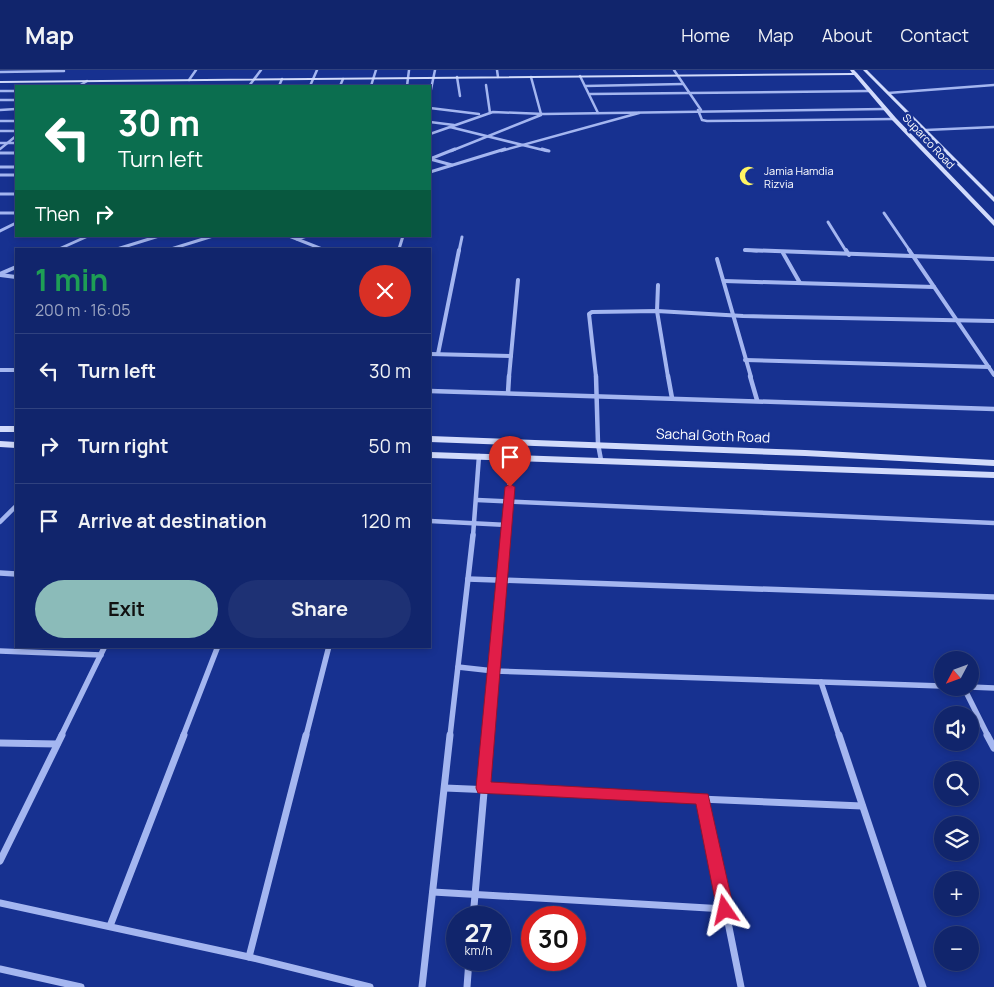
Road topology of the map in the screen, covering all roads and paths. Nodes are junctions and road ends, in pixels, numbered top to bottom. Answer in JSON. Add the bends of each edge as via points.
{"nodes":[{"id":1,"x":29,"y":70,"type":"edge"},
{"id":2,"x":196,"y":70,"type":"edge"},
{"id":3,"x":261,"y":70,"type":"edge"},
{"id":4,"x":317,"y":70,"type":"edge"},
{"id":5,"x":376,"y":70,"type":"edge"},
{"id":6,"x":409,"y":70,"type":"edge"},
{"id":7,"x":435,"y":70,"type":"edge"},
{"id":8,"x":497,"y":70,"type":"edge"},
{"id":9,"x":674,"y":70,"type":"edge"},
{"id":10,"x":865,"y":70,"type":"edge"},
{"id":11,"x":64,"y":71,"type":"dead end"},
{"id":12,"x":0,"y":72,"type":"edge"},
{"id":13,"x":22,"y":72,"type":"junction"},
{"id":14,"x":854,"y":72,"type":"edge"},
{"id":15,"x":677,"y":75,"type":"junction"},
{"id":16,"x":580,"y":76,"type":"junction"},
{"id":17,"x":457,"y":77,"type":"junction"},
{"id":18,"x":498,"y":77,"type":"junction"},
{"id":19,"x":531,"y":77,"type":"junction"},
{"id":20,"x":408,"y":78,"type":"junction"},
{"id":21,"x":434,"y":78,"type":"junction"},
{"id":22,"x":254,"y":79,"type":"junction"},
{"id":23,"x":282,"y":79,"type":"junction"},
{"id":24,"x":314,"y":79,"type":"junction"},
{"id":25,"x":343,"y":79,"type":"junction"},
{"id":26,"x":374,"y":79,"type":"junction"},
{"id":27,"x":189,"y":80,"type":"junction"},
{"id":28,"x":88,"y":81,"type":"junction"},
{"id":29,"x":0,"y":82,"type":"edge"},
{"id":30,"x":683,"y":84,"type":"junction"},
{"id":31,"x":82,"y":85,"type":"edge"},
{"id":32,"x":250,"y":85,"type":"edge"},
{"id":33,"x":279,"y":85,"type":"edge"},
{"id":34,"x":311,"y":85,"type":"edge"},
{"id":35,"x":340,"y":85,"type":"edge"},
{"id":36,"x":371,"y":85,"type":"edge"},
{"id":37,"x":407,"y":85,"type":"edge"},
{"id":38,"x":486,"y":85,"type":"dead end"},
{"id":39,"x":994,"y":85,"type":"edge"},
{"id":40,"x":585,"y":86,"type":"junction"},
{"id":41,"x":431,"y":90,"type":"edge"},
{"id":42,"x":0,"y":91,"type":"edge"},
{"id":43,"x":15,"y":91,"type":"edge"},
{"id":44,"x":869,"y":91,"type":"junction"},
{"id":45,"x":888,"y":92,"type":"junction"},
{"id":46,"x":689,"y":93,"type":"junction"},
{"id":47,"x":590,"y":94,"type":"junction"},
{"id":48,"x":460,"y":96,"type":"dead end"},
{"id":49,"x":0,"y":100,"type":"edge"},
{"id":50,"x":15,"y":100,"type":"edge"},
{"id":51,"x":431,"y":108,"type":"edge"},
{"id":52,"x":885,"y":109,"type":"junction"},
{"id":53,"x":0,"y":110,"type":"edge"},
{"id":54,"x":15,"y":110,"type":"edge"},
{"id":55,"x":699,"y":110,"type":"junction"},
{"id":56,"x":642,"y":112,"type":"junction"},
{"id":57,"x":490,"y":113,"type":"junction"},
{"id":58,"x":598,"y":113,"type":"junction"},
{"id":59,"x":542,"y":114,"type":"junction"},
{"id":60,"x":482,"y":115,"type":"junction"},
{"id":61,"x":895,"y":120,"type":"junction"},
{"id":62,"x":0,"y":121,"type":"edge"},
{"id":63,"x":15,"y":121,"type":"edge"},
{"id":64,"x":916,"y":121,"type":"junction"},
{"id":65,"x":431,"y":122,"type":"edge"},
{"id":66,"x":454,"y":125,"type":"junction"},
{"id":67,"x":450,"y":127,"type":"junction"},
{"id":68,"x":994,"y":127,"type":"edge"},
{"id":69,"x":926,"y":130,"type":"junction"},
{"id":70,"x":0,"y":131,"type":"edge"},
{"id":71,"x":15,"y":131,"type":"edge"},
{"id":72,"x":431,"y":134,"type":"edge"},
{"id":73,"x":490,"y":136,"type":"junction"},
{"id":74,"x":15,"y":137,"type":"edge"},
{"id":75,"x":0,"y":143,"type":"edge"},
{"id":76,"x":8,"y":143,"type":"junction"},
{"id":77,"x":15,"y":143,"type":"edge"},
{"id":78,"x":522,"y":144,"type":"junction"},
{"id":79,"x":0,"y":149,"type":"edge"},
{"id":80,"x":549,"y":151,"type":"dead end"},
{"id":81,"x":0,"y":153,"type":"edge"},
{"id":82,"x":15,"y":153,"type":"edge"},
{"id":83,"x":431,"y":159,"type":"edge"},
{"id":84,"x":431,"y":159,"type":"edge"},
{"id":85,"x":453,"y":166,"type":"junction"},
{"id":86,"x":0,"y":167,"type":"edge"},
{"id":87,"x":15,"y":167,"type":"edge"},
{"id":88,"x":431,"y":172,"type":"edge"},
{"id":89,"x":0,"y":175,"type":"edge"},
{"id":90,"x":15,"y":176,"type":"edge"},
{"id":91,"x":0,"y":194,"type":"edge"},
{"id":92,"x":15,"y":194,"type":"edge"},
{"id":93,"x":994,"y":200,"type":"edge"},
{"id":94,"x":0,"y":213,"type":"edge"},
{"id":95,"x":15,"y":213,"type":"edge"},
{"id":96,"x":884,"y":213,"type":"dead end"},
{"id":97,"x":828,"y":222,"type":"dead end"},
{"id":98,"x":15,"y":223,"type":"edge"},
{"id":99,"x":994,"y":224,"type":"edge"},
{"id":100,"x":1,"y":230,"type":"edge"},
{"id":101,"x":86,"y":237,"type":"edge"},
{"id":102,"x":156,"y":237,"type":"edge"},
{"id":103,"x":210,"y":237,"type":"edge"},
{"id":104,"x":292,"y":237,"type":"edge"},
{"id":105,"x":304,"y":237,"type":"edge"},
{"id":106,"x":462,"y":237,"type":"dead end"},
{"id":107,"x":297,"y":239,"type":"junction"},
{"id":108,"x":61,"y":248,"type":"edge"},
{"id":109,"x":120,"y":248,"type":"edge"},
{"id":110,"x":174,"y":248,"type":"edge"},
{"id":111,"x":320,"y":248,"type":"edge"},
{"id":112,"x":745,"y":250,"type":"dead end"},
{"id":113,"x":783,"y":254,"type":"junction"},
{"id":114,"x":849,"y":255,"type":"junction"},
{"id":115,"x":913,"y":257,"type":"junction"},
{"id":116,"x":718,"y":259,"type":"dead end"},
{"id":117,"x":994,"y":259,"type":"edge"},
{"id":118,"x":15,"y":268,"type":"edge"},
{"id":119,"x":0,"y":275,"type":"edge"},
{"id":120,"x":15,"y":277,"type":"edge"},
{"id":121,"x":518,"y":280,"type":"dead end"},
{"id":122,"x":724,"y":281,"type":"junction"},
{"id":123,"x":800,"y":283,"type":"junction"},
{"id":124,"x":658,"y":285,"type":"dead end"},
{"id":125,"x":934,"y":287,"type":"junction"},
{"id":126,"x":657,"y":311,"type":"junction"},
{"id":127,"x":732,"y":315,"type":"junction"},
{"id":128,"x":956,"y":320,"type":"junction"},
{"id":129,"x":994,"y":321,"type":"edge"},
{"id":130,"x":431,"y":354,"type":"edge"},
{"id":131,"x":438,"y":354,"type":"junction"},
{"id":132,"x":512,"y":356,"type":"junction"},
{"id":133,"x":745,"y":360,"type":"junction"},
{"id":134,"x":989,"y":367,"type":"junction"},
{"id":135,"x":0,"y":370,"type":"edge"},
{"id":136,"x":15,"y":370,"type":"edge"},
{"id":137,"x":994,"y":375,"type":"edge"},
{"id":138,"x":431,"y":391,"type":"edge"},
{"id":139,"x":508,"y":393,"type":"junction"},
{"id":140,"x":598,"y":396,"type":"junction"},
{"id":141,"x":672,"y":398,"type":"junction"},
{"id":142,"x":757,"y":400,"type":"junction"},
{"id":143,"x":994,"y":409,"type":"edge"},
{"id":144,"x":0,"y":429,"type":"edge"},
{"id":145,"x":15,"y":429,"type":"edge"},
{"id":146,"x":431,"y":439,"type":"edge"},
{"id":147,"x":0,"y":444,"type":"edge"},
{"id":148,"x":598,"y":444,"type":"junction"},
{"id":149,"x":15,"y":445,"type":"edge"},
{"id":150,"x":431,"y":455,"type":"edge"},
{"id":151,"x":479,"y":456,"type":"junction"},
{"id":152,"x":511,"y":458,"type":"junction"},
{"id":153,"x":600,"y":460,"type":"junction"},
{"id":154,"x":994,"y":463,"type":"edge"},
{"id":155,"x":994,"y":475,"type":"edge"},
{"id":156,"x":477,"y":500,"type":"junction"},
{"id":157,"x":510,"y":502,"type":"junction"},
{"id":158,"x":13,"y":512,"type":"edge"},
{"id":159,"x":431,"y":521,"type":"edge"},
{"id":160,"x":0,"y":522,"type":"edge"},
{"id":161,"x":475,"y":522,"type":"junction"},
{"id":162,"x":994,"y":523,"type":"edge"},
{"id":163,"x":507,"y":525,"type":"junction"},
{"id":164,"x":0,"y":573,"type":"edge"},
{"id":165,"x":15,"y":574,"type":"edge"},
{"id":166,"x":468,"y":579,"type":"junction"},
{"id":167,"x":502,"y":580,"type":"junction"},
{"id":168,"x":994,"y":597,"type":"edge"},
{"id":169,"x":104,"y":648,"type":"edge"},
{"id":170,"x":217,"y":648,"type":"edge"},
{"id":171,"x":328,"y":648,"type":"edge"},
{"id":172,"x":0,"y":651,"type":"edge"},
{"id":173,"x":101,"y":655,"type":"junction"},
{"id":174,"x":458,"y":667,"type":"junction"},
{"id":175,"x":494,"y":671,"type":"junction"},
{"id":176,"x":822,"y":682,"type":"junction"},
{"id":177,"x":934,"y":686,"type":"edge"},
{"id":178,"x":979,"y":687,"type":"edge"},
{"id":179,"x":994,"y":688,"type":"edge"},
{"id":180,"x":968,"y":696,"type":"edge"},
{"id":181,"x":0,"y":743,"type":"edge"},
{"id":182,"x":57,"y":744,"type":"junction"},
{"id":183,"x":994,"y":748,"type":"edge"},
{"id":184,"x":445,"y":788,"type":"junction"},
{"id":185,"x":483,"y":788,"type":"junction"},
{"id":186,"x":703,"y":798,"type":"junction"},
{"id":187,"x":862,"y":806,"type":"junction"},
{"id":188,"x":0,"y":861,"type":"edge"},
{"id":189,"x":433,"y":892,"type":"junction"},
{"id":190,"x":475,"y":896,"type":"junction"},
{"id":191,"x":0,"y":903,"type":"edge"},
{"id":192,"x":474,"y":906,"type":"edge"},
{"id":193,"x":725,"y":910,"type":"junction"},
{"id":194,"x":110,"y":926,"type":"junction"},
{"id":195,"x":249,"y":957,"type":"junction"},
{"id":196,"x":0,"y":969,"type":"edge"},
{"id":197,"x":469,"y":971,"type":"edge"},
{"id":198,"x":81,"y":987,"type":"edge"},
{"id":199,"x":370,"y":987,"type":"edge"},
{"id":200,"x":422,"y":987,"type":"edge"},
{"id":201,"x":467,"y":987,"type":"edge"},
{"id":202,"x":741,"y":987,"type":"edge"},
{"id":203,"x":923,"y":987,"type":"edge"}],
"edges":[{"from":1,"to":13,"type":"street"},
{"from":2,"to":27,"type":"street"},
{"from":3,"to":22,"type":"street"},
{"from":4,"to":24,"type":"street"},
{"from":5,"to":26,"type":"street"},
{"from":6,"to":20,"type":"street"},
{"from":7,"to":21,"type":"street"},
{"from":8,"to":18,"type":"street"},
{"from":9,"to":15,"type":"street"},
{"from":10,"to":45,"type":"street","name":"Suparco Road"},
{"from":11,"to":13,"type":"street"},
{"from":12,"to":13,"type":"street"},
{"from":14,"to":15,"type":"street"},
{"from":14,"to":44,"type":"street","name":"Suparco Road"},
{"from":15,"to":16,"type":"street"},
{"from":15,"to":30,"type":"street"},
{"from":16,"to":19,"type":"street"},
{"from":16,"to":40,"type":"street"},
{"from":17,"to":18,"type":"street"},
{"from":17,"to":21,"type":"street"},
{"from":17,"to":48,"type":"street"},
{"from":18,"to":19,"type":"street"},
{"from":19,"to":59,"type":"street"},
{"from":20,"to":21,"type":"street"},
{"from":20,"to":26,"type":"street"},
{"from":20,"to":37,"type":"street"},
{"from":21,"to":41,"type":"street"},
{"from":22,"to":23,"type":"street"},
{"from":22,"to":27,"type":"street"},
{"from":22,"to":32,"type":"street"},
{"from":23,"to":24,"type":"street"},
{"from":23,"to":33,"type":"street"},
{"from":24,"to":25,"type":"street"},
{"from":24,"to":34,"type":"street"},
{"from":25,"to":26,"type":"street"},
{"from":25,"to":35,"type":"street"},
{"from":26,"to":36,"type":"street"},
{"from":27,"to":28,"type":"street"},
{"from":28,"to":29,"type":"street"},
{"from":28,"to":31,"type":"street"},
{"from":30,"to":40,"type":"street"},
{"from":30,"to":46,"type":"street"},
{"from":38,"to":57,"type":"street"},
{"from":39,"to":45,"type":"street"},
{"from":40,"to":47,"type":"street"},
{"from":42,"to":43,"type":"street"},
{"from":44,"to":46,"type":"street"},
{"from":44,"to":52,"type":"street","name":"Suparco Road"},
{"from":45,"to":64,"type":"street","name":"Suparco Road"},
{"from":46,"to":47,"type":"street"},
{"from":46,"to":55,"type":"street"},
{"from":47,"to":58,"type":"street"},
{"from":49,"to":50,"type":"street"},
{"from":51,"to":60,"type":"street"},
{"from":52,"to":55,"type":"street"},
{"from":52,"to":61,"type":"street","name":"Suparco Road"},
{"from":53,"to":54,"type":"street"},
{"from":55,"to":56,"type":"street"},
{"from":55,"to":61,"type":"street","via":[[704,121]]},
{"from":56,"to":58,"type":"street"},
{"from":56,"to":78,"type":"street"},
{"from":57,"to":59,"type":"street"},
{"from":57,"to":60,"type":"street"},
{"from":58,"to":59,"type":"street"},
{"from":59,"to":73,"type":"street"},
{"from":60,"to":66,"type":"street"},
{"from":61,"to":64,"type":"street"},
{"from":61,"to":99,"type":"street","name":"Suparco Road"},
{"from":62,"to":63,"type":"street"},
{"from":64,"to":69,"type":"street","name":"Suparco Road"},
{"from":65,"to":66,"type":"street"},
{"from":66,"to":67,"type":"street"},
{"from":67,"to":72,"type":"street"},
{"from":67,"to":73,"type":"street"},
{"from":68,"to":69,"type":"street"},
{"from":69,"to":93,"type":"street","name":"Suparco Road"},
{"from":70,"to":71,"type":"street"},
{"from":73,"to":78,"type":"street"},
{"from":73,"to":83,"type":"street"},
{"from":74,"to":76,"type":"street"},
{"from":75,"to":76,"type":"street"},
{"from":76,"to":77,"type":"street"},
{"from":76,"to":79,"type":"street"},
{"from":78,"to":80,"type":"street"},
{"from":78,"to":85,"type":"street"},
{"from":81,"to":82,"type":"street"},
{"from":84,"to":85,"type":"street"},
{"from":85,"to":88,"type":"street"},
{"from":86,"to":87,"type":"street"},
{"from":89,"to":90,"type":"street"},
{"from":91,"to":92,"type":"street"},
{"from":94,"to":95,"type":"street"},
{"from":96,"to":115,"type":"street"},
{"from":97,"to":114,"type":"street"},
{"from":98,"to":100,"type":"street"},
{"from":101,"to":108,"type":"street"},
{"from":102,"to":109,"type":"street"},
{"from":103,"to":110,"type":"street"},
{"from":104,"to":107,"type":"street"},
{"from":105,"to":107,"type":"street"},
{"from":106,"to":131,"type":"street"},
{"from":107,"to":111,"type":"street"},
{"from":112,"to":113,"type":"street"},
{"from":113,"to":114,"type":"street"},
{"from":113,"to":123,"type":"street"},
{"from":114,"to":115,"type":"street"},
{"from":115,"to":117,"type":"street"},
{"from":115,"to":125,"type":"street"},
{"from":116,"to":122,"type":"street"},
{"from":118,"to":119,"type":"street"},
{"from":119,"to":120,"type":"street"},
{"from":121,"to":132,"type":"street"},
{"from":122,"to":123,"type":"street"},
{"from":122,"to":127,"type":"street"},
{"from":123,"to":125,"type":"street"},
{"from":124,"to":126,"type":"street"},
{"from":125,"to":128,"type":"street"},
{"from":126,"to":127,"type":"street"},
{"from":126,"to":140,"type":"street","via":[[602,310],[589,314]]},
{"from":126,"to":141,"type":"street"},
{"from":127,"to":128,"type":"street"},
{"from":127,"to":133,"type":"street"},
{"from":128,"to":129,"type":"street"},
{"from":128,"to":134,"type":"street"},
{"from":130,"to":131,"type":"street"},
{"from":131,"to":132,"type":"street"},
{"from":132,"to":139,"type":"street"},
{"from":133,"to":134,"type":"street"},
{"from":133,"to":142,"type":"street"},
{"from":134,"to":137,"type":"street"},
{"from":135,"to":136,"type":"street"},
{"from":138,"to":139,"type":"street"},
{"from":139,"to":140,"type":"street"},
{"from":140,"to":141,"type":"street"},
{"from":140,"to":148,"type":"street"},
{"from":141,"to":142,"type":"street"},
{"from":142,"to":143,"type":"street"},
{"from":144,"to":145,"type":"street"},
{"from":146,"to":148,"type":"street","name":"Sachal Goth Road"},
{"from":147,"to":149,"type":"street"},
{"from":148,"to":153,"type":"street"},
{"from":148,"to":154,"type":"street","name":"Sachal Goth Road"},
{"from":150,"to":151,"type":"street"},
{"from":151,"to":152,"type":"street"},
{"from":151,"to":156,"type":"street"},
{"from":152,"to":153,"type":"street"},
{"from":152,"to":157,"type":"street"},
{"from":153,"to":155,"type":"street"},
{"from":156,"to":157,"type":"street"},
{"from":156,"to":161,"type":"street"},
{"from":157,"to":162,"type":"street"},
{"from":157,"to":163,"type":"street"},
{"from":158,"to":160,"type":"street"},
{"from":159,"to":161,"type":"street"},
{"from":161,"to":163,"type":"street"},
{"from":161,"to":166,"type":"street"},
{"from":163,"to":167,"type":"street"},
{"from":164,"to":165,"type":"street"},
{"from":166,"to":167,"type":"street"},
{"from":166,"to":174,"type":"street"},
{"from":167,"to":168,"type":"street"},
{"from":167,"to":175,"type":"street"},
{"from":169,"to":173,"type":"street"},
{"from":170,"to":194,"type":"street"},
{"from":171,"to":195,"type":"street"},
{"from":172,"to":173,"type":"street"},
{"from":173,"to":182,"type":"street"},
{"from":174,"to":175,"type":"street"},
{"from":174,"to":184,"type":"street"},
{"from":175,"to":176,"type":"street"},
{"from":175,"to":185,"type":"street"},
{"from":176,"to":177,"type":"street"},
{"from":176,"to":187,"type":"street"},
{"from":178,"to":179,"type":"street"},
{"from":180,"to":183,"type":"street"},
{"from":181,"to":182,"type":"street"},
{"from":182,"to":188,"type":"street"},
{"from":184,"to":185,"type":"street"},
{"from":184,"to":189,"type":"street"},
{"from":185,"to":186,"type":"street"},
{"from":185,"to":190,"type":"street"},
{"from":186,"to":187,"type":"street"},
{"from":186,"to":193,"type":"street"},
{"from":187,"to":203,"type":"street"},
{"from":189,"to":190,"type":"street"},
{"from":189,"to":200,"type":"street"},
{"from":190,"to":192,"type":"street"},
{"from":190,"to":193,"type":"street"},
{"from":191,"to":194,"type":"street"},
{"from":193,"to":202,"type":"street"},
{"from":194,"to":195,"type":"street"},
{"from":195,"to":199,"type":"street"},
{"from":196,"to":198,"type":"street"},
{"from":197,"to":201,"type":"street"}]}
